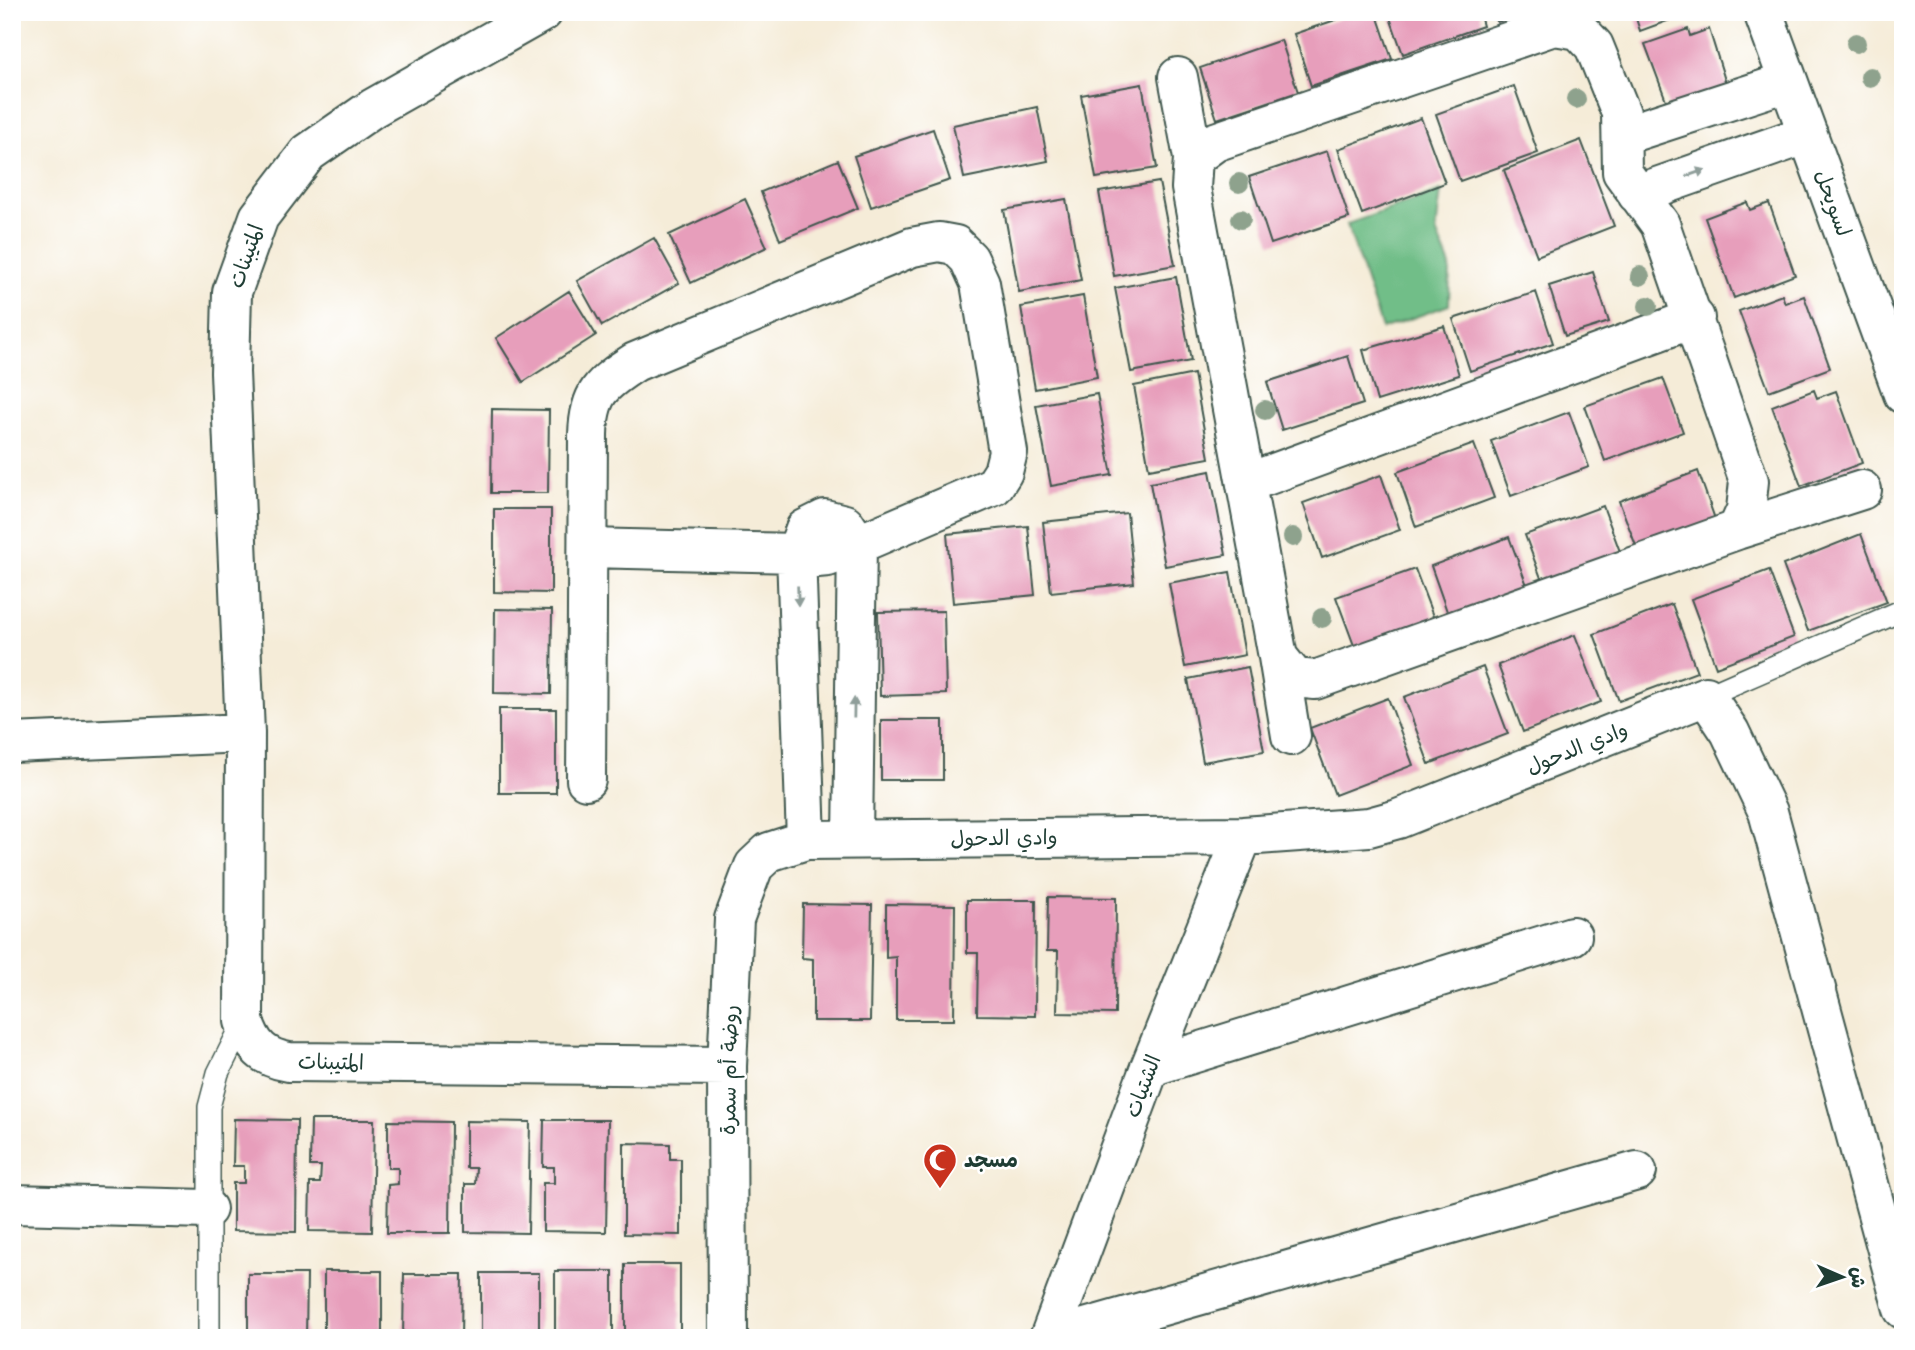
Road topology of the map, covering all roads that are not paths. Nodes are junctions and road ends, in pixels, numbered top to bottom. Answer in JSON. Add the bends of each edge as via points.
{"nodes":[{"id":1,"x":542,"y":12,"type":"edge"},
{"id":2,"x":1763,"y":12,"type":"edge"},
{"id":3,"x":1591,"y":29,"type":"edge"},
{"id":4,"x":1178,"y":77,"type":"dead end"},
{"id":5,"x":1787,"y":82,"type":"junction"},
{"id":6,"x":1808,"y":134,"type":"junction"},
{"id":7,"x":1624,"y":135,"type":"junction"},
{"id":8,"x":1193,"y":158,"type":"junction"},
{"id":9,"x":1637,"y":194,"type":"junction"},
{"id":10,"x":1695,"y":318,"type":"junction"},
{"id":11,"x":1903,"y":394,"type":"edge"},
{"id":12,"x":1247,"y":483,"type":"junction"},
{"id":13,"x":1862,"y":490,"type":"dead end"},
{"id":14,"x":1737,"y":530,"type":"junction"},
{"id":15,"x":858,"y":542,"type":"junction"},
{"id":16,"x":588,"y":548,"type":"junction"},
{"id":17,"x":796,"y":553,"type":"junction"},
{"id":18,"x":1903,"y":610,"type":"edge"},
{"id":19,"x":1278,"y":657,"type":"junction"},
{"id":20,"x":1706,"y":696,"type":"junction"},
{"id":21,"x":244,"y":733,"type":"junction"},
{"id":22,"x":1290,"y":736,"type":"dead end"},
{"id":23,"x":12,"y":743,"type":"edge"},
{"id":24,"x":586,"y":780,"type":"dead end"},
{"id":25,"x":1242,"y":836,"type":"junction"},
{"id":26,"x":853,"y":839,"type":"junction"},
{"id":27,"x":806,"y":840,"type":"junction"},
{"id":28,"x":1572,"y":936,"type":"dead end"},
{"id":29,"x":244,"y":1021,"type":"junction"},
{"id":30,"x":727,"y":1066,"type":"junction"},
{"id":31,"x":1150,"y":1067,"type":"junction"},
{"id":32,"x":1637,"y":1171,"type":"dead end"},
{"id":33,"x":12,"y":1204,"type":"edge"},
{"id":34,"x":207,"y":1209,"type":"junction"},
{"id":35,"x":1903,"y":1309,"type":"edge"},
{"id":36,"x":209,"y":1338,"type":"edge"},
{"id":37,"x":728,"y":1338,"type":"edge"},
{"id":38,"x":1049,"y":1338,"type":"edge"}],
"edges":[{"from":1,"to":21,"type":"street","name":"المتيبنات","via":[[373,108],[307,153],[259,217],[232,292],[230,372]]},
{"from":2,"to":5,"type":"street","name":"لسويحل"},
{"from":3,"to":7,"type":"street","via":[[1621,113]]},
{"from":3,"to":8,"type":"street","via":[[1554,26],[1215,142]]},
{"from":4,"to":8,"type":"street"},
{"from":5,"to":6,"type":"street","name":"لسويحل"},
{"from":5,"to":7,"type":"street"},
{"from":9,"to":6,"type":"street","one_way":true},
{"from":6,"to":11,"type":"street","name":"لسويحل"},
{"from":7,"to":9,"type":"street","via":[[1622,172]]},
{"from":8,"to":12,"type":"street","via":[[1191,188]]},
{"from":9,"to":10,"type":"street","via":[[1660,225]]},
{"from":10,"to":12,"type":"street"},
{"from":10,"to":14,"type":"street","via":[[1749,481],[1746,510]]},
{"from":12,"to":19,"type":"street"},
{"from":13,"to":14,"type":"street"},
{"from":14,"to":19,"type":"street","via":[[1315,680],[1295,678]]},
{"from":15,"to":16,"type":"street","via":[[994,485],[1003,472],[1008,452],[980,283],[969,259],[955,245],[939,242],[887,255],[635,362],[608,379],[595,393],[589,410]]},
{"from":15,"to":17,"type":"street","via":[[845,524],[825,519],[806,529]]},
{"from":26,"to":15,"type":"street","one_way":true},
{"from":16,"to":17,"type":"street"},
{"from":16,"to":24,"type":"street"},
{"from":17,"to":27,"type":"street","one_way":true},
{"from":18,"to":20,"type":"lane"},
{"from":19,"to":22,"type":"street"},
{"from":20,"to":25,"type":"street","name":"وادي الدحول","via":[[1398,819],[1369,827]]},
{"from":20,"to":35,"type":"street","via":[[1730,732],[1768,812]]},
{"from":21,"to":23,"type":"street"},
{"from":21,"to":29,"type":"street","name":"المتيبنات"},
{"from":25,"to":26,"type":"street","name":"وادي الدحول"},
{"from":25,"to":31,"type":"street","name":"الشتيات"},
{"from":26,"to":27,"type":"street","name":"وادي الدحول"},
{"from":27,"to":30,"type":"street","name":"روضة أم سمرة","via":[[769,852],[754,866],[741,894],[734,919]]},
{"from":28,"to":31,"type":"street"},
{"from":29,"to":30,"type":"street","name":"المتيبنات","via":[[250,1041],[262,1053],[289,1062]]},
{"from":29,"to":34,"type":"lane","via":[[213,1088]]},
{"from":30,"to":37,"type":"street","name":"روضة أم سمرة"},
{"from":31,"to":38,"type":"street","name":"الشتيات"},
{"from":32,"to":38,"type":"street"},
{"from":33,"to":34,"type":"street"},
{"from":34,"to":36,"type":"lane"}]}
